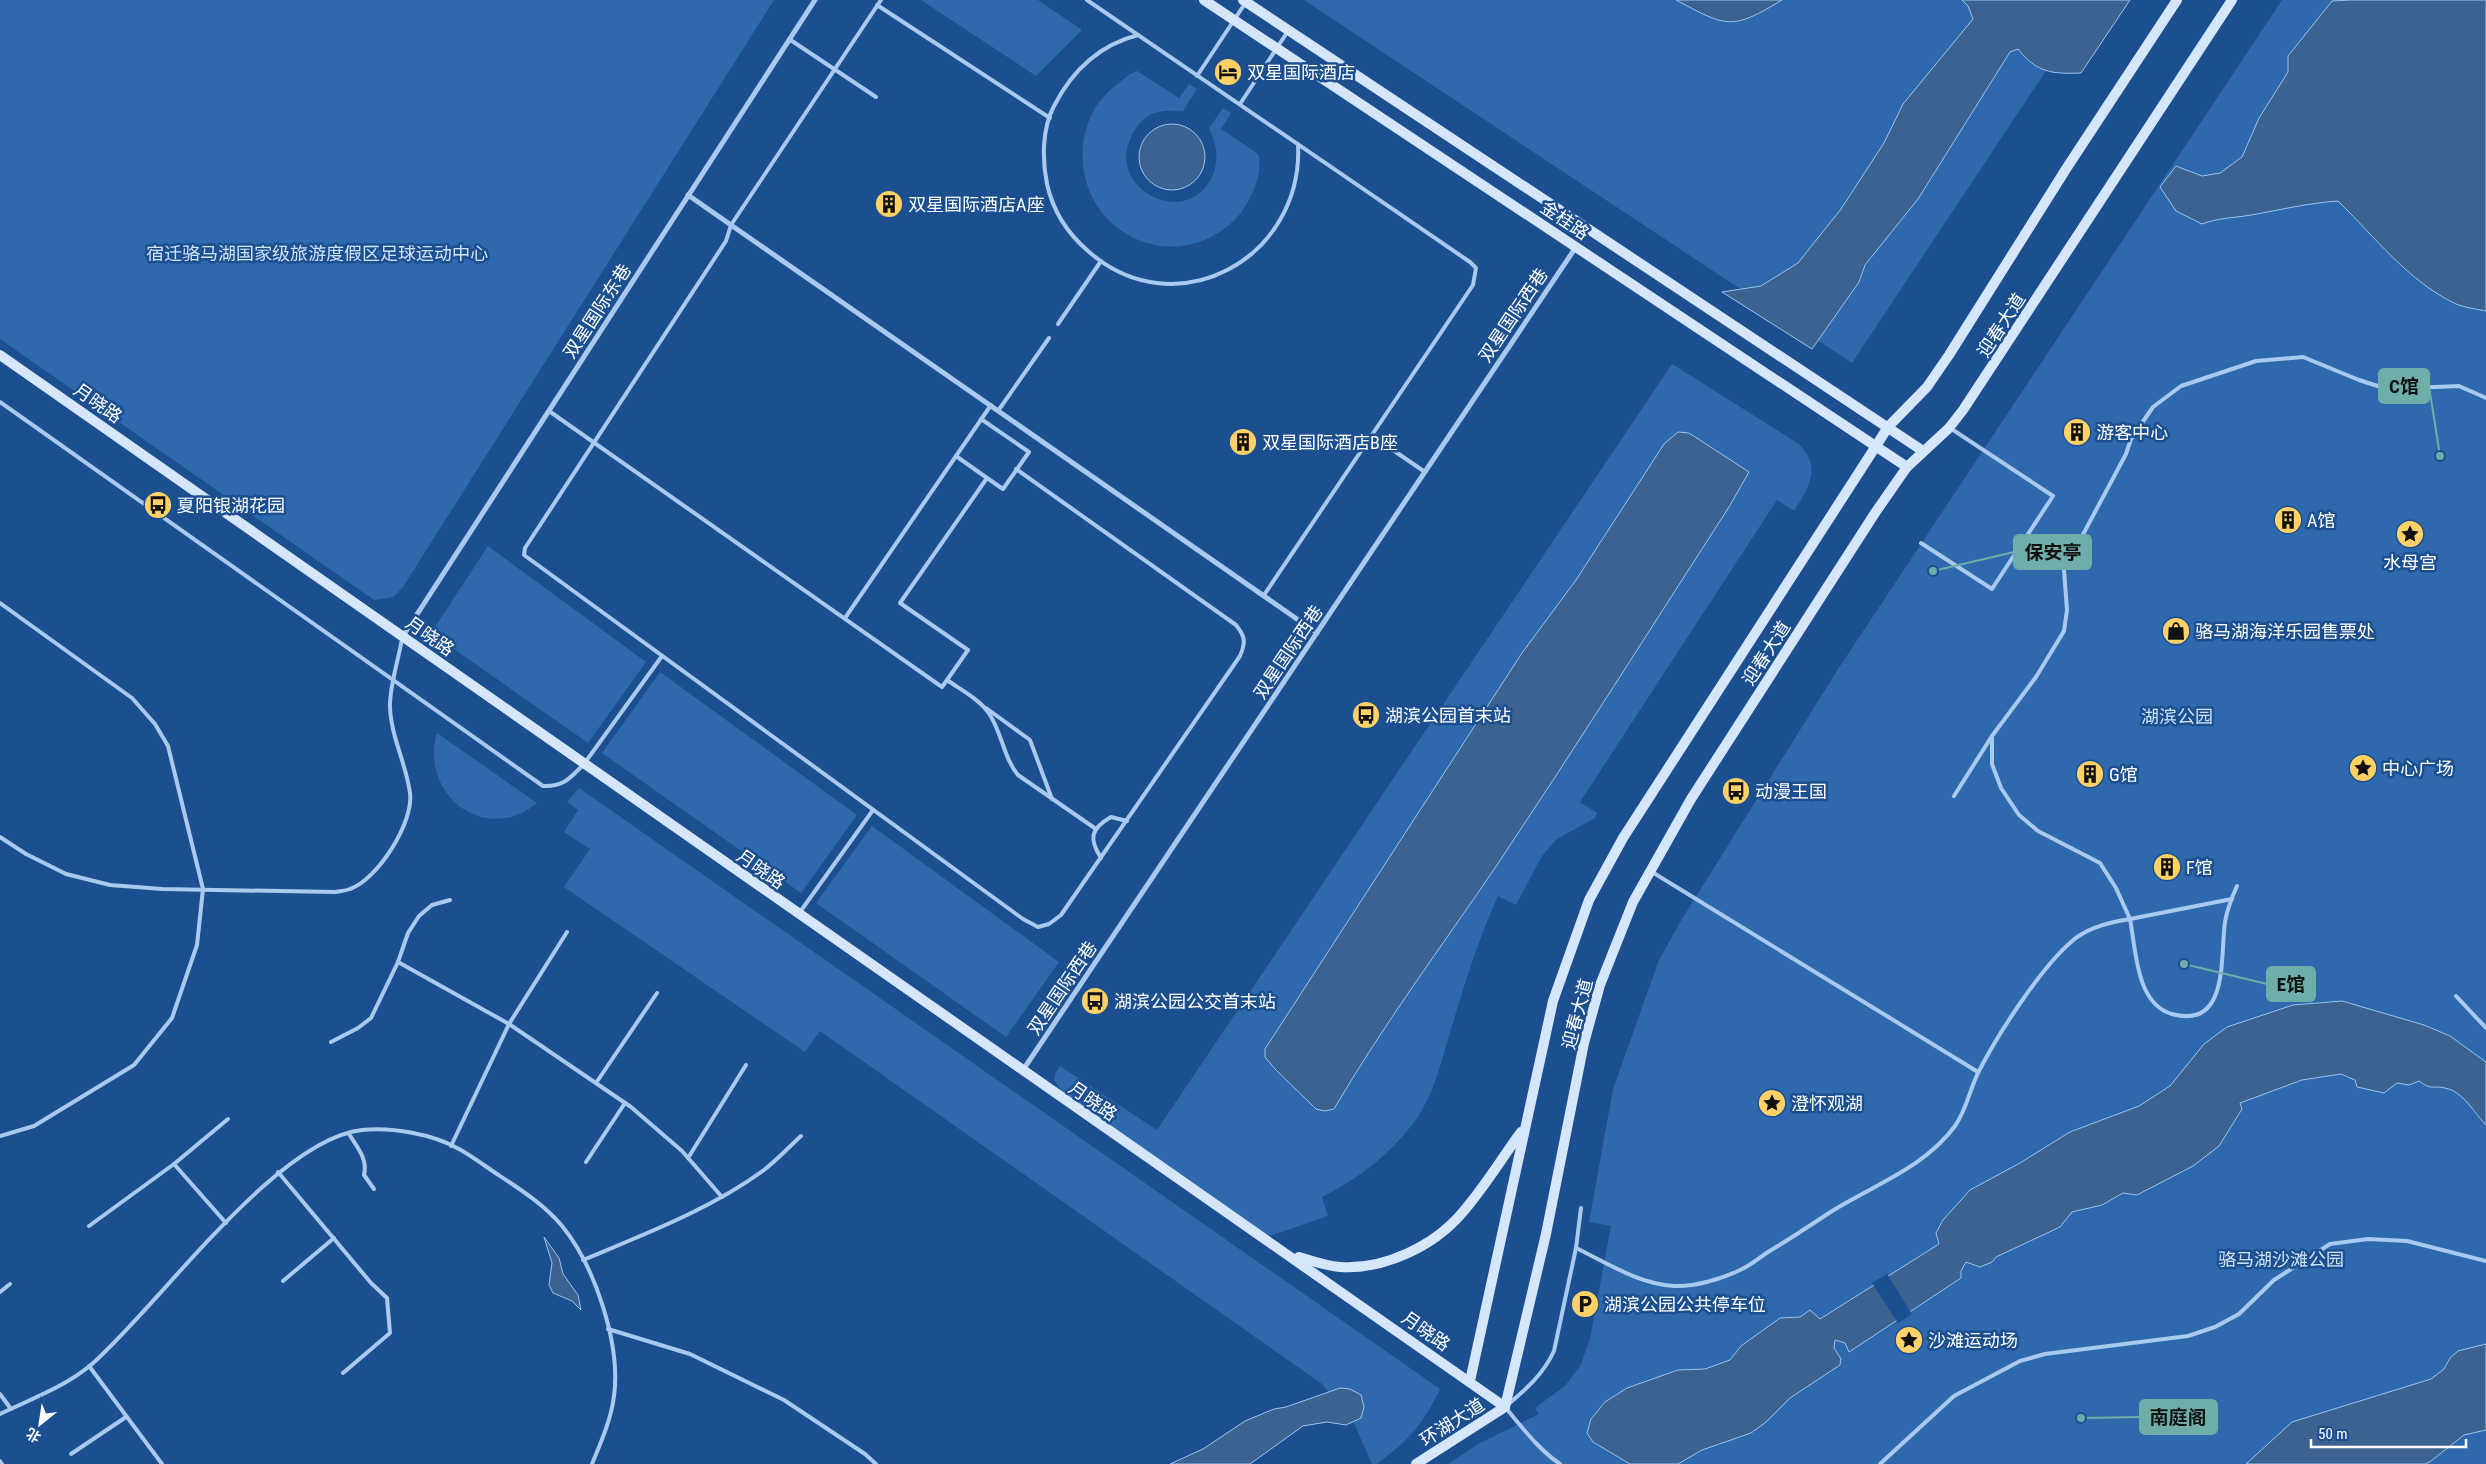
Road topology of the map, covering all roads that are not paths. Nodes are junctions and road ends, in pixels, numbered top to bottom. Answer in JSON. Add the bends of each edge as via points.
{"nodes":[{"id":1,"x":814,"y":0,"type":"edge"},
{"id":2,"x":880,"y":0,"type":"edge"},
{"id":3,"x":1087,"y":0,"type":"edge"},
{"id":4,"x":1204,"y":0,"type":"edge"},
{"id":5,"x":2177,"y":0,"type":"edge"},
{"id":6,"x":2232,"y":0,"type":"edge"},
{"id":7,"x":1244,"y":1,"type":"edge"},
{"id":8,"x":877,"y":5,"type":"junction"},
{"id":9,"x":1234,"y":20,"type":"junction"},
{"id":10,"x":1288,"y":30,"type":"junction"},
{"id":11,"x":1138,"y":35,"type":"junction"},
{"id":12,"x":789,"y":39,"type":"junction"},
{"id":13,"x":1276,"y":48,"type":"junction"},
{"id":14,"x":834,"y":69,"type":"junction"},
{"id":15,"x":1197,"y":76,"type":"junction"},
{"id":16,"x":876,"y":97,"type":"dead end"},
{"id":17,"x":1240,"y":104,"type":"junction"},
{"id":18,"x":1050,"y":118,"type":"junction"},
{"id":19,"x":1298,"y":144,"type":"junction"},
{"id":20,"x":688,"y":196,"type":"junction"},
{"id":21,"x":731,"y":225,"type":"junction"},
{"id":22,"x":1576,"y":247,"type":"junction"},
{"id":23,"x":1101,"y":261,"type":"junction"},
{"id":24,"x":1058,"y":324,"type":"dead end"},
{"id":25,"x":1049,"y":338,"type":"dead end"},
{"id":26,"x":0,"y":354,"type":"edge"},
{"id":27,"x":2486,"y":398,"type":"edge"},
{"id":28,"x":0,"y":402,"type":"edge"},
{"id":29,"x":990,"y":405,"type":"junction"},
{"id":30,"x":548,"y":411,"type":"junction"},
{"id":31,"x":998,"y":411,"type":"junction"},
{"id":32,"x":982,"y":419,"type":"junction"},
{"id":33,"x":1888,"y":427,"type":"junction"},
{"id":34,"x":1948,"y":428,"type":"junction"},
{"id":35,"x":1372,"y":435,"type":"junction"},
{"id":36,"x":594,"y":442,"type":"junction"},
{"id":37,"x":1876,"y":446,"type":"junction"},
{"id":38,"x":1923,"y":451,"type":"junction"},
{"id":39,"x":956,"y":456,"type":"junction"},
{"id":40,"x":1907,"y":468,"type":"junction"},
{"id":41,"x":1016,"y":469,"type":"junction"},
{"id":42,"x":1425,"y":472,"type":"junction"},
{"id":43,"x":987,"y":478,"type":"junction"},
{"id":44,"x":1921,"y":543,"type":"dead end"},
{"id":45,"x":1264,"y":595,"type":"junction"},
{"id":46,"x":0,"y":603,"type":"edge"},
{"id":47,"x":845,"y":618,"type":"junction"},
{"id":48,"x":1317,"y":633,"type":"junction"},
{"id":49,"x":402,"y":637,"type":"junction"},
{"id":50,"x":662,"y":656,"type":"junction"},
{"id":51,"x":947,"y":680,"type":"junction"},
{"id":52,"x":394,"y":682,"type":"junction"},
{"id":53,"x":981,"y":705,"type":"junction"},
{"id":54,"x":1992,"y":736,"type":"junction"},
{"id":55,"x":584,"y":764,"type":"junction"},
{"id":56,"x":1954,"y":796,"type":"dead end"},
{"id":57,"x":1052,"y":799,"type":"junction"},
{"id":58,"x":873,"y":810,"type":"junction"},
{"id":59,"x":1127,"y":821,"type":"junction"},
{"id":60,"x":1096,"y":829,"type":"junction"},
{"id":61,"x":0,"y":837,"type":"edge"},
{"id":62,"x":1101,"y":858,"type":"junction"},
{"id":63,"x":1650,"y":870,"type":"junction"},
{"id":64,"x":2237,"y":886,"type":"dead end"},
{"id":65,"x":203,"y":889,"type":"junction"},
{"id":66,"x":2232,"y":899,"type":"junction"},
{"id":67,"x":450,"y":900,"type":"dead end"},
{"id":68,"x":798,"y":914,"type":"junction"},
{"id":69,"x":2130,"y":919,"type":"junction"},
{"id":70,"x":567,"y":932,"type":"dead end"},
{"id":71,"x":398,"y":962,"type":"junction"},
{"id":72,"x":657,"y":993,"type":"dead end"},
{"id":73,"x":2456,"y":996,"type":"dead end"},
{"id":74,"x":509,"y":1024,"type":"junction"},
{"id":75,"x":2486,"y":1028,"type":"edge"},
{"id":76,"x":331,"y":1042,"type":"dead end"},
{"id":77,"x":746,"y":1065,"type":"dead end"},
{"id":78,"x":1022,"y":1071,"type":"junction"},
{"id":79,"x":1978,"y":1072,"type":"junction"},
{"id":80,"x":596,"y":1083,"type":"junction"},
{"id":81,"x":625,"y":1102,"type":"junction"},
{"id":82,"x":228,"y":1118,"type":"dead end"},
{"id":83,"x":1524,"y":1127,"type":"junction"},
{"id":84,"x":349,"y":1134,"type":"junction"},
{"id":85,"x":0,"y":1136,"type":"edge"},
{"id":86,"x":801,"y":1136,"type":"dead end"},
{"id":87,"x":451,"y":1146,"type":"junction"},
{"id":88,"x":688,"y":1158,"type":"junction"},
{"id":89,"x":586,"y":1162,"type":"dead end"},
{"id":90,"x":174,"y":1164,"type":"junction"},
{"id":91,"x":278,"y":1172,"type":"junction"},
{"id":92,"x":374,"y":1189,"type":"dead end"},
{"id":93,"x":722,"y":1197,"type":"junction"},
{"id":94,"x":1581,"y":1208,"type":"dead end"},
{"id":95,"x":226,"y":1223,"type":"junction"},
{"id":96,"x":89,"y":1226,"type":"dead end"},
{"id":97,"x":334,"y":1238,"type":"junction"},
{"id":98,"x":1576,"y":1248,"type":"junction"},
{"id":99,"x":1292,"y":1256,"type":"junction"},
{"id":100,"x":583,"y":1260,"type":"junction"},
{"id":101,"x":2486,"y":1261,"type":"edge"},
{"id":102,"x":283,"y":1280,"type":"dead end"},
{"id":103,"x":10,"y":1284,"type":"dead end"},
{"id":104,"x":0,"y":1292,"type":"edge"},
{"id":105,"x":608,"y":1329,"type":"junction"},
{"id":106,"x":89,"y":1366,"type":"junction"},
{"id":107,"x":343,"y":1373,"type":"dead end"},
{"id":108,"x":1470,"y":1382,"type":"junction"},
{"id":109,"x":0,"y":1394,"type":"edge"},
{"id":110,"x":1505,"y":1407,"type":"junction"},
{"id":111,"x":11,"y":1409,"type":"junction"},
{"id":112,"x":0,"y":1414,"type":"edge"},
{"id":113,"x":126,"y":1417,"type":"junction"},
{"id":114,"x":71,"y":1454,"type":"dead end"},
{"id":115,"x":162,"y":1464,"type":"edge"},
{"id":116,"x":592,"y":1464,"type":"edge"},
{"id":117,"x":876,"y":1464,"type":"edge"},
{"id":118,"x":1416,"y":1464,"type":"edge"},
{"id":119,"x":1560,"y":1464,"type":"edge"},
{"id":120,"x":1880,"y":1464,"type":"edge"}],
"edges":[{"from":1,"to":12,"type":"street","name":"双星国际东巷"},
{"from":2,"to":8,"type":"lane"},
{"from":3,"to":11,"type":"lane"},
{"from":4,"to":9,"type":"main road","name":"金桂路"},
{"from":5,"to":33,"type":"main road","name":"迎春大道","via":[[1928,387]]},
{"from":6,"to":34,"type":"main road","name":"迎春大道","via":[[2004,351]]},
{"from":7,"to":9,"type":"lane"},
{"from":7,"to":10,"type":"main road","name":"金桂路"},
{"from":8,"to":14,"type":"lane"},
{"from":8,"to":18,"type":"lane"},
{"from":9,"to":13,"type":"main road","name":"金桂路"},
{"from":9,"to":15,"type":"lane"},
{"from":10,"to":13,"type":"lane"},
{"from":10,"to":33,"type":"main road","name":"金桂路"},
{"from":11,"to":15,"type":"lane"},
{"from":11,"to":18,"type":"lane","via":[[1122,39],[1091,57],[1074,73]]},
{"from":12,"to":14,"type":"lane"},
{"from":12,"to":20,"type":"street","name":"双星国际东巷"},
{"from":13,"to":17,"type":"lane"},
{"from":13,"to":22,"type":"main road","name":"金桂路"},
{"from":14,"to":16,"type":"lane"},
{"from":14,"to":21,"type":"lane"},
{"from":15,"to":17,"type":"lane"},
{"from":17,"to":19,"type":"lane"},
{"from":18,"to":23,"type":"lane","via":[[1044,171],[1056,211],[1081,245]]},
{"from":19,"to":23,"type":"lane","via":[[1295,185],[1279,224],[1268,239],[1235,267],[1196,281],[1175,283],[1134,277]]},
{"from":19,"to":35,"type":"lane","via":[[1476,268],[1473,285]]},
{"from":20,"to":21,"type":"street"},
{"from":20,"to":30,"type":"street","name":"双星国际东巷"},
{"from":21,"to":29,"type":"street"},
{"from":21,"to":36,"type":"lane","via":[[726,241]]},
{"from":22,"to":37,"type":"main road","name":"金桂路"},
{"from":22,"to":42,"type":"street","name":"双星国际西巷"},
{"from":23,"to":24,"type":"lane"},
{"from":25,"to":31,"type":"lane"},
{"from":26,"to":49,"type":"main road","name":"月晓路"},
{"from":27,"to":54,"type":"lane","via":[[2459,386],[2387,389],[2303,357],[2256,361],[2181,386],[2153,407],[2131,440],[2064,570],[2067,610],[2064,631],[2036,678]]},
{"from":28,"to":52,"type":"lane"},
{"from":29,"to":31,"type":"street"},
{"from":29,"to":32,"type":"lane"},
{"from":30,"to":36,"type":"lane"},
{"from":30,"to":49,"type":"street","name":"双星国际东巷"},
{"from":31,"to":45,"type":"street"},
{"from":32,"to":39,"type":"lane"},
{"from":32,"to":41,"type":"lane","via":[[1028,452]]},
{"from":33,"to":37,"type":"main road","name":"迎春大道"},
{"from":33,"to":38,"type":"main road","name":"金桂路"},
{"from":34,"to":38,"type":"main road","name":"迎春大道"},
{"from":34,"to":44,"type":"lane","via":[[2053,496],[1992,590]]},
{"from":35,"to":42,"type":"lane"},
{"from":35,"to":45,"type":"lane"},
{"from":36,"to":47,"type":"lane"},
{"from":36,"to":50,"type":"lane","via":[[525,548],[524,555]]},
{"from":37,"to":40,"type":"main road","name":"金桂路"},
{"from":37,"to":83,"type":"main road","name":"迎春大道","via":[[1623,838],[1589,900],[1553,1001]]},
{"from":38,"to":40,"type":"main road","name":"迎春大道"},
{"from":39,"to":43,"type":"lane"},
{"from":39,"to":47,"type":"lane"},
{"from":40,"to":63,"type":"main road","name":"迎春大道","via":[[1696,791]]},
{"from":41,"to":43,"type":"lane","via":[[1002,489]]},
{"from":41,"to":59,"type":"lane","via":[[1236,625],[1244,635],[1245,646],[1240,656]]},
{"from":42,"to":48,"type":"street","name":"双星国际西巷"},
{"from":43,"to":51,"type":"lane","via":[[900,603],[968,650]]},
{"from":45,"to":48,"type":"street"},
{"from":46,"to":65,"type":"lane","via":[[132,698],[154,724],[168,746]]},
{"from":47,"to":51,"type":"lane","via":[[942,687]]},
{"from":48,"to":78,"type":"street","name":"双星国际西巷"},
{"from":49,"to":52,"type":"lane"},
{"from":49,"to":55,"type":"main road","name":"月晓路"},
{"from":50,"to":55,"type":"lane"},
{"from":50,"to":58,"type":"lane"},
{"from":51,"to":53,"type":"lane"},
{"from":52,"to":55,"type":"lane","via":[[543,786],[557,787]]},
{"from":52,"to":65,"type":"lane","via":[[390,706],[395,740],[410,794],[409,814],[374,872],[351,889],[335,892]]},
{"from":53,"to":57,"type":"lane","via":[[990,714],[1011,767]]},
{"from":53,"to":57,"type":"lane","via":[[1030,740]]},
{"from":54,"to":56,"type":"lane"},
{"from":54,"to":69,"type":"lane","via":[[1992,764],[2001,788],[2019,815],[2038,831],[2100,863]]},
{"from":55,"to":68,"type":"main road","name":"月晓路"},
{"from":57,"to":60,"type":"lane"},
{"from":58,"to":62,"type":"lane","via":[[1038,927],[1061,915]]},
{"from":58,"to":68,"type":"lane"},
{"from":59,"to":60,"type":"lane","via":[[1111,817]]},
{"from":59,"to":62,"type":"lane"},
{"from":60,"to":62,"type":"lane","via":[[1093,846]]},
{"from":61,"to":65,"type":"lane","via":[[66,874],[110,884],[162,890]]},
{"from":63,"to":79,"type":"lane"},
{"from":63,"to":110,"type":"main road","name":"迎春大道","via":[[1633,902],[1600,985],[1584,1044],[1546,1234]]},
{"from":64,"to":66,"type":"lane"},
{"from":65,"to":85,"type":"lane","via":[[197,945],[172,1018],[134,1065],[34,1126]]},
{"from":66,"to":69,"type":"lane"},
{"from":66,"to":69,"type":"lane","via":[[2225,922],[2221,980],[2207,1007],[2197,1015],[2181,1017],[2164,1012],[2144,992]]},
{"from":67,"to":71,"type":"lane","via":[[432,905],[419,916],[408,934]]},
{"from":68,"to":78,"type":"main road","name":"月晓路"},
{"from":69,"to":79,"type":"lane","via":[[2088,931],[2072,941],[2040,978]]},
{"from":70,"to":74,"type":"lane"},
{"from":71,"to":74,"type":"lane"},
{"from":71,"to":76,"type":"lane","via":[[371,1018]]},
{"from":72,"to":80,"type":"lane"},
{"from":73,"to":75,"type":"lane"},
{"from":74,"to":80,"type":"lane"},
{"from":74,"to":87,"type":"lane"},
{"from":77,"to":88,"type":"lane"},
{"from":78,"to":99,"type":"main road","name":"月晓路","via":[[1258,1236]]},
{"from":79,"to":98,"type":"lane","via":[[1956,1124],[1930,1152],[1740,1270],[1708,1281],[1675,1286],[1640,1279]]},
{"from":80,"to":81,"type":"lane"},
{"from":81,"to":88,"type":"lane"},
{"from":81,"to":89,"type":"lane"},
{"from":82,"to":90,"type":"lane"},
{"from":83,"to":99,"type":"main road","via":[[1462,1214],[1406,1254],[1368,1266],[1339,1267]]},
{"from":83,"to":108,"type":"main road","name":"迎春大道"},
{"from":84,"to":87,"type":"lane","via":[[361,1130],[408,1131]]},
{"from":84,"to":91,"type":"lane","via":[[319,1143]]},
{"from":84,"to":92,"type":"lane","via":[[363,1157],[364,1175]]},
{"from":86,"to":93,"type":"lane","via":[[764,1169]]},
{"from":87,"to":100,"type":"lane","via":[[498,1174],[544,1208],[562,1227]]},
{"from":88,"to":93,"type":"lane"},
{"from":90,"to":95,"type":"lane"},
{"from":90,"to":96,"type":"lane"},
{"from":91,"to":95,"type":"lane"},
{"from":91,"to":97,"type":"lane"},
{"from":93,"to":100,"type":"lane","via":[[652,1232]]},
{"from":94,"to":98,"type":"lane"},
{"from":95,"to":106,"type":"lane","via":[[122,1336]]},
{"from":97,"to":102,"type":"lane"},
{"from":97,"to":107,"type":"lane","via":[[387,1298],[390,1333]]},
{"from":98,"to":110,"type":"lane","via":[[1559,1332],[1548,1365]]},
{"from":99,"to":108,"type":"main road","name":"月晓路"},
{"from":100,"to":105,"type":"lane"},
{"from":101,"to":120,"type":"lane","via":[[2407,1240],[2368,1239],[2330,1244],[2274,1280],[2238,1314],[2215,1327],[2188,1336],[2046,1354],[2020,1361],[1954,1396]]},
{"from":103,"to":104,"type":"lane"},
{"from":105,"to":116,"type":"lane","via":[[614,1362],[614,1396],[607,1426]]},
{"from":105,"to":117,"type":"lane","via":[[690,1354],[784,1400]]},
{"from":106,"to":111,"type":"lane","via":[[61,1385]]},
{"from":106,"to":113,"type":"lane"},
{"from":108,"to":110,"type":"main road","name":"月晓路"},
{"from":109,"to":111,"type":"lane"},
{"from":110,"to":118,"type":"main road","name":"环湖大道"},
{"from":110,"to":119,"type":"lane","via":[[1547,1456]]},
{"from":111,"to":112,"type":"lane"},
{"from":113,"to":114,"type":"lane"},
{"from":113,"to":115,"type":"lane"}]}
